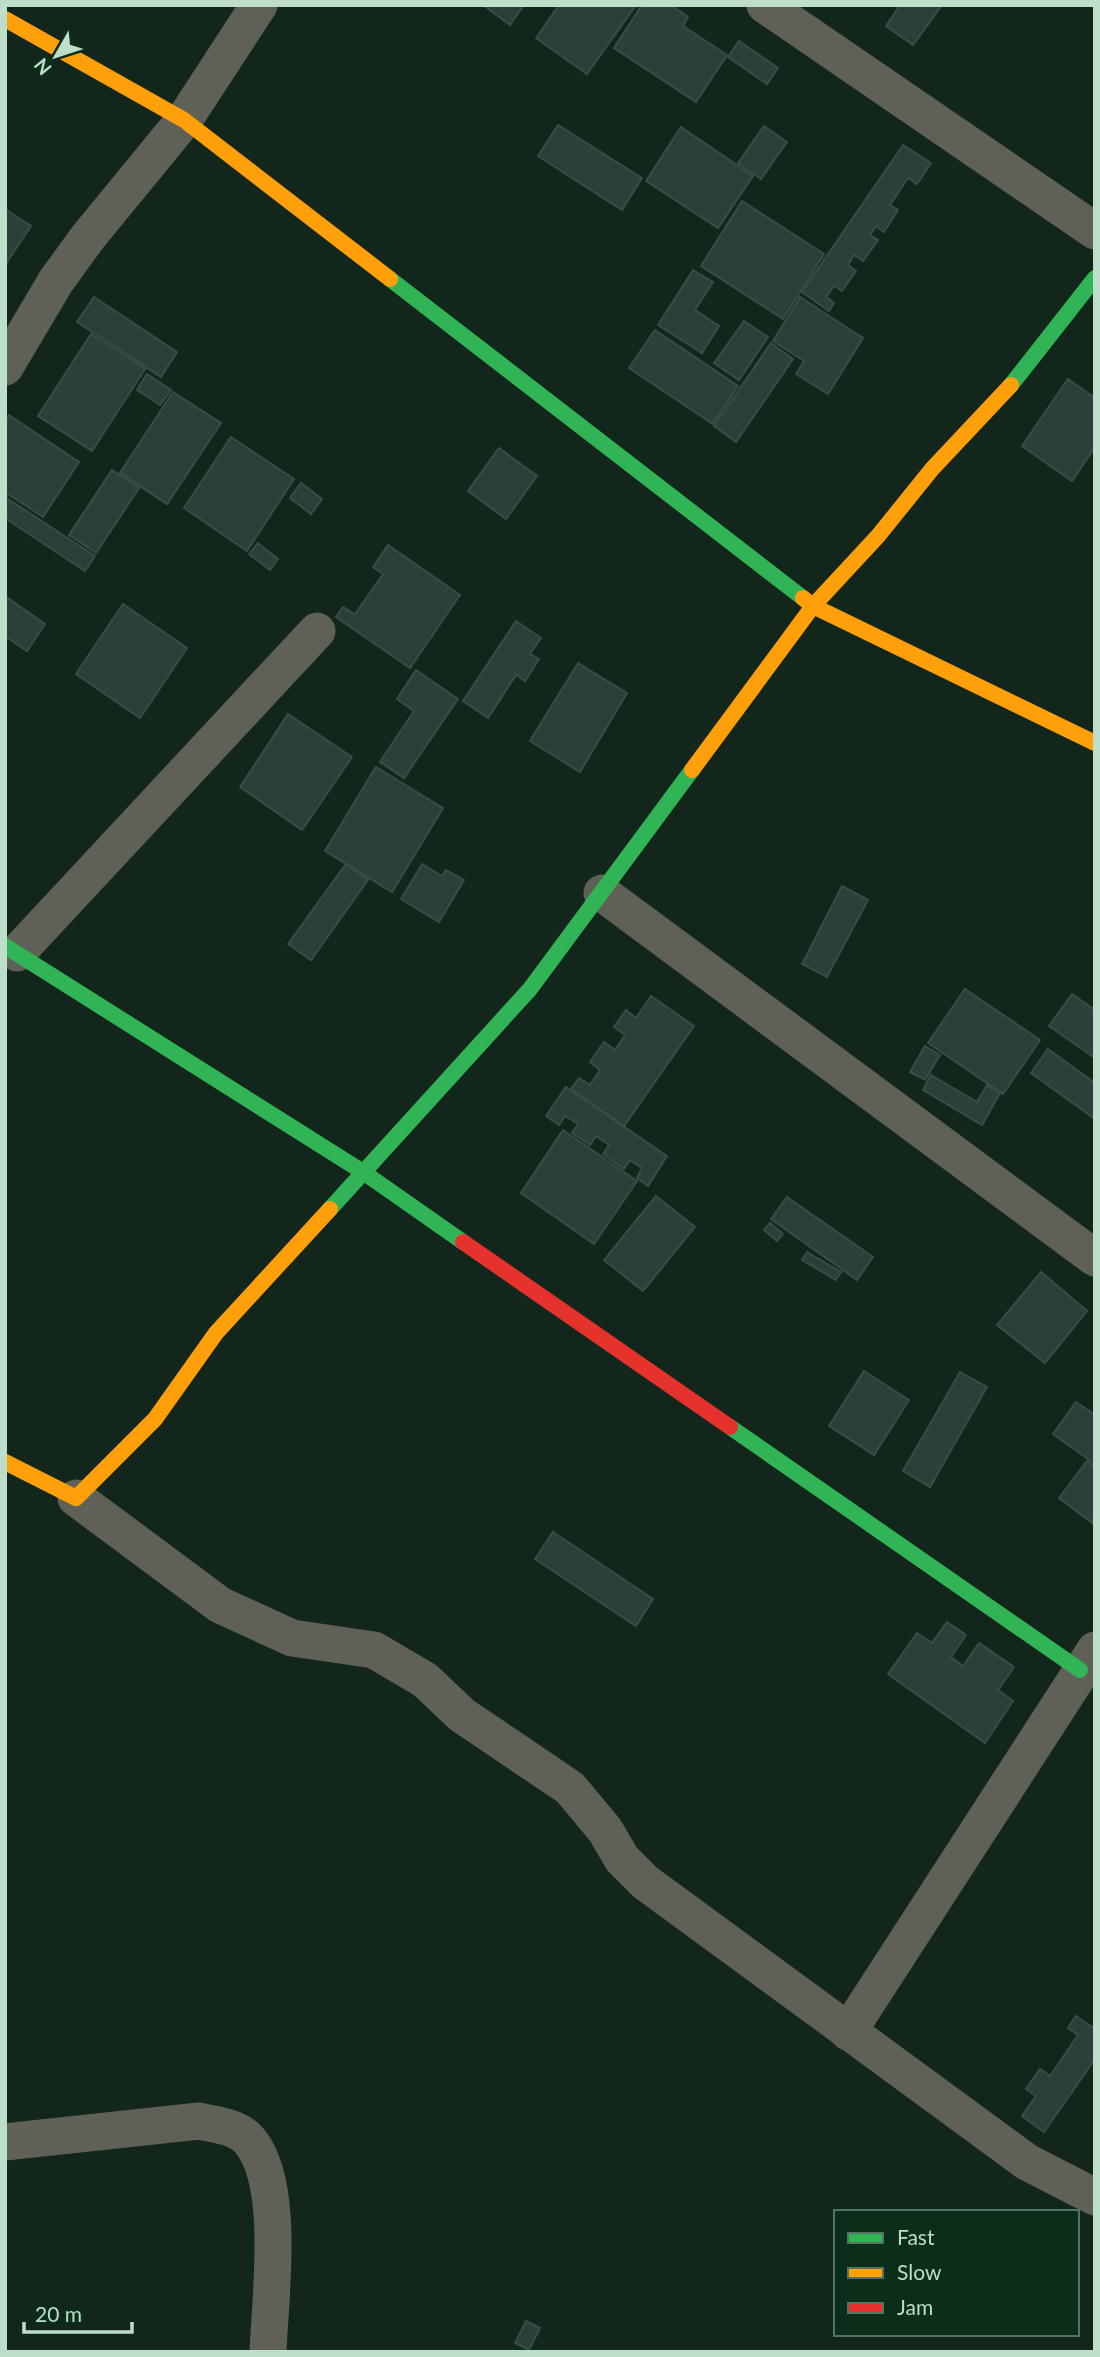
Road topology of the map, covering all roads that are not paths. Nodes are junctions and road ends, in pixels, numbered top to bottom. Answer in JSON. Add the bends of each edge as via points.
{"nodes":[{"id":1,"x":259,"y":5,"type":"edge"},
{"id":2,"x":765,"y":5,"type":"edge"},
{"id":3,"x":5,"y":19,"type":"edge"},
{"id":4,"x":184,"y":120,"type":"junction"},
{"id":5,"x":1095,"y":231,"type":"edge"},
{"id":6,"x":1095,"y":278,"type":"edge"},
{"id":7,"x":5,"y":366,"type":"edge"},
{"id":8,"x":813,"y":606,"type":"junction"},
{"id":9,"x":317,"y":631,"type":"dead end"},
{"id":10,"x":1095,"y":743,"type":"edge"},
{"id":11,"x":602,"y":893,"type":"junction"},
{"id":12,"x":11,"y":949,"type":"edge"},
{"id":13,"x":363,"y":1172,"type":"junction"},
{"id":14,"x":1095,"y":1258,"type":"edge"},
{"id":15,"x":5,"y":1462,"type":"edge"},
{"id":16,"x":76,"y":1498,"type":"junction"},
{"id":17,"x":1088,"y":1660,"type":"edge"},
{"id":18,"x":848,"y":2032,"type":"junction"},
{"id":19,"x":5,"y":2142,"type":"edge"},
{"id":20,"x":1095,"y":2197,"type":"edge"},
{"id":21,"x":268,"y":2352,"type":"edge"}],
"edges":[{"from":1,"to":4,"type":"street"},
{"from":2,"to":5,"type":"street"},
{"from":3,"to":4,"type":"street"},
{"from":4,"to":7,"type":"street","via":[[88,237]]},
{"from":4,"to":8,"type":"street"},
{"from":6,"to":8,"type":"street","via":[[1012,384],[932,468],[878,536]]},
{"from":8,"to":10,"type":"street"},
{"from":8,"to":11,"type":"street"},
{"from":9,"to":12,"type":"street"},
{"from":11,"to":13,"type":"street","via":[[530,989]]},
{"from":11,"to":14,"type":"street"},
{"from":12,"to":13,"type":"street"},
{"from":13,"to":16,"type":"street","via":[[216,1333],[155,1419]]},
{"from":13,"to":17,"type":"street"},
{"from":15,"to":16,"type":"street"},
{"from":16,"to":18,"type":"street","via":[[220,1605],[292,1638],[374,1650],[425,1680],[462,1714],[570,1788],[606,1830],[622,1859],[645,1882]]},
{"from":17,"to":18,"type":"street"},
{"from":18,"to":20,"type":"street","via":[[1027,2162]]},
{"from":19,"to":21,"type":"street","via":[[199,2122],[230,2128],[248,2140],[263,2166],[273,2211]]}]}
